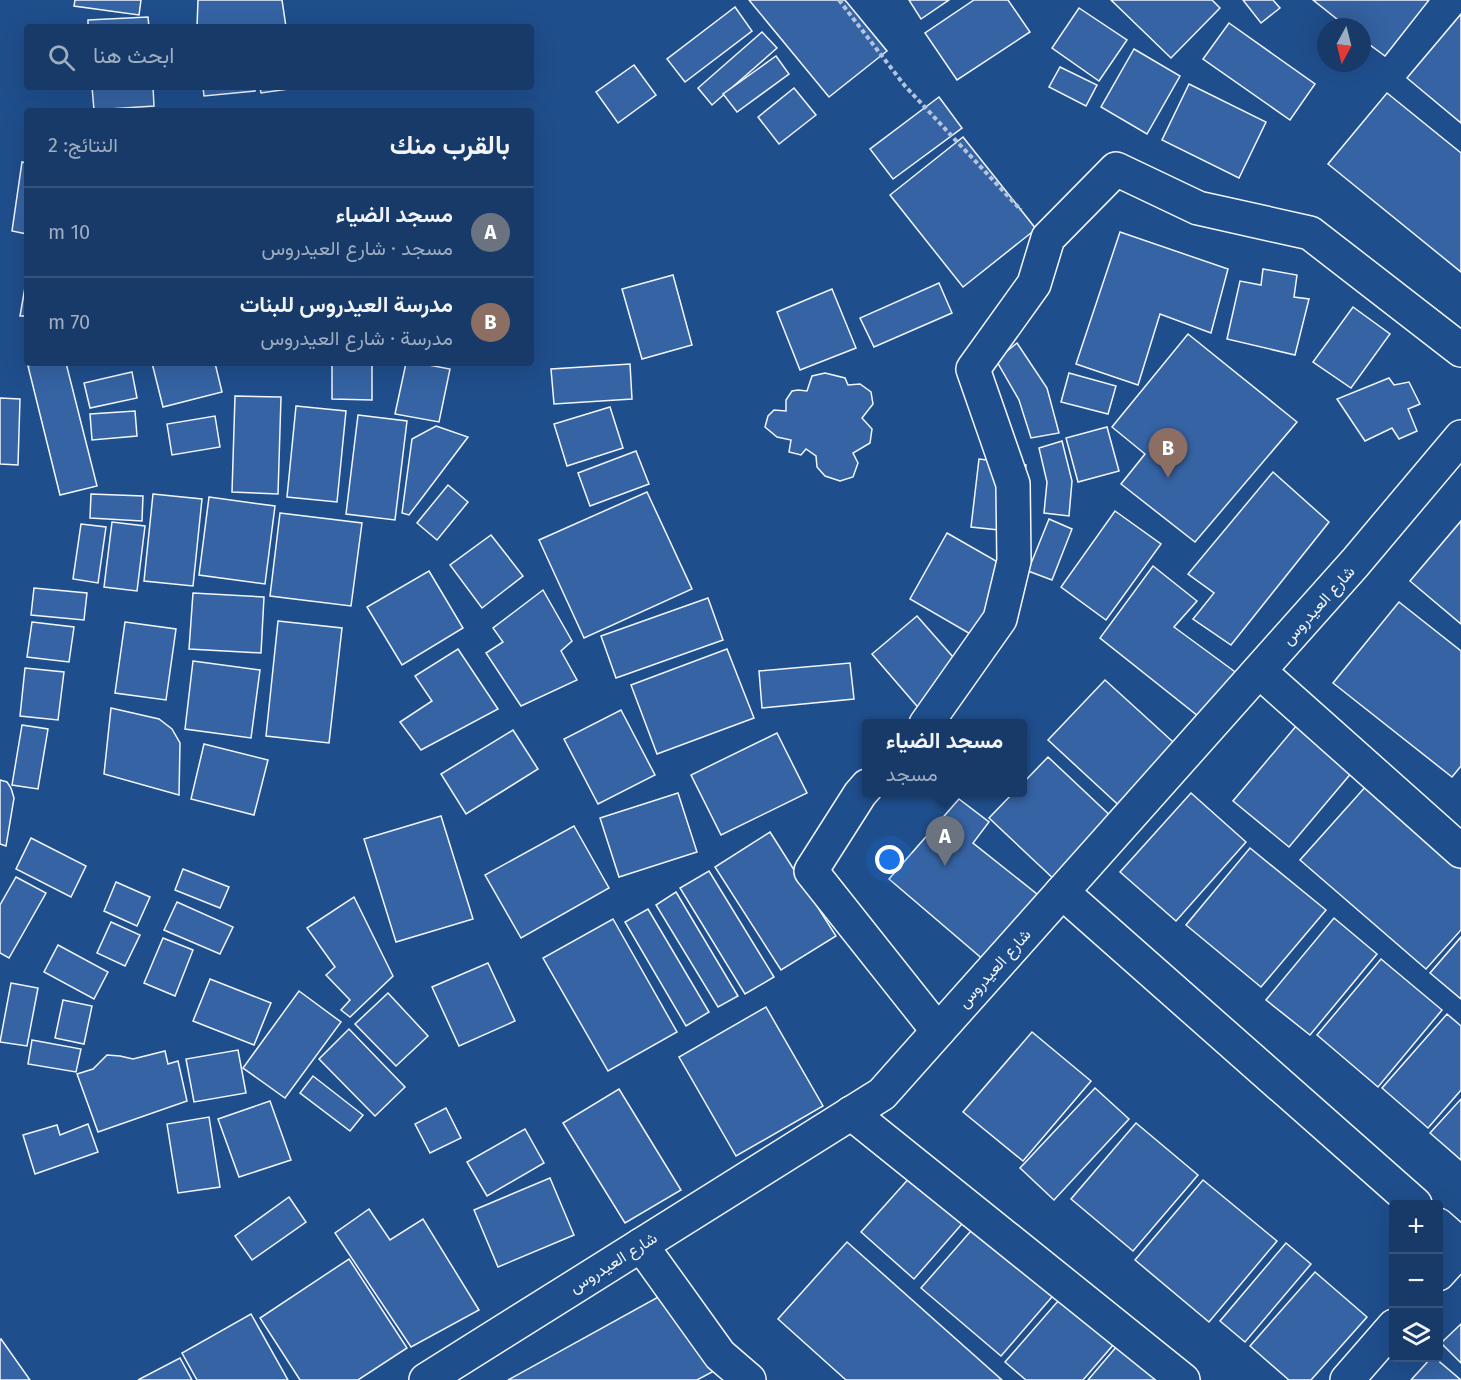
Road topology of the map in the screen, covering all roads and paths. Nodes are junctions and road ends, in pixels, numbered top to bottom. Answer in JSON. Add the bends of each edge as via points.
{"nodes":[{"id":1,"x":839,"y":0,"type":"edge"},
{"id":2,"x":1048,"y":238,"type":"junction"},
{"id":3,"x":1461,"y":351,"type":"edge"},
{"id":4,"x":1458,"y":446,"type":"edge"},
{"id":5,"x":1259,"y":671,"type":"junction"},
{"id":6,"x":929,"y":719,"type":"edge"},
{"id":7,"x":862,"y":792,"type":"edge"},
{"id":8,"x":1461,"y":851,"type":"edge"},
{"id":9,"x":1062,"y":892,"type":"junction"},
{"id":10,"x":938,"y":1031,"type":"junction"},
{"id":11,"x":851,"y":1113,"type":"junction"},
{"id":12,"x":1410,"y":1200,"type":"edge"},
{"id":13,"x":1443,"y":1230,"type":"edge"},
{"id":14,"x":641,"y":1245,"type":"junction"},
{"id":15,"x":1461,"y":1247,"type":"edge"},
{"id":16,"x":1443,"y":1268,"type":"edge"},
{"id":17,"x":1389,"y":1332,"type":"edge"},
{"id":18,"x":426,"y":1380,"type":"edge"},
{"id":19,"x":749,"y":1380,"type":"edge"},
{"id":20,"x":1183,"y":1380,"type":"edge"},
{"id":21,"x":1347,"y":1380,"type":"edge"}],
"edges":[{"from":1,"to":2,"type":"path","via":[[905,86]]},
{"from":2,"to":3,"type":"street","via":[[1116,169],[1198,208],[1310,234]]},
{"from":2,"to":6,"type":"street","via":[[1034,284],[973,369],[1013,484],[1014,561],[1000,619]]},
{"from":4,"to":5,"type":"street","name":"شارع العيدروس"},
{"from":5,"to":8,"type":"street"},
{"from":5,"to":9,"type":"street","name":"شارع العيدروس"},
{"from":7,"to":10,"type":"street","via":[[811,871]]},
{"from":9,"to":10,"type":"street","name":"شارع العيدروس"},
{"from":9,"to":12,"type":"street"},
{"from":10,"to":11,"type":"street","name":"شارع العيدروس","via":[[882,1094]]},
{"from":11,"to":14,"type":"street","name":"شارع العيدروس"},
{"from":11,"to":20,"type":"street"},
{"from":13,"to":15,"type":"street"},
{"from":14,"to":18,"type":"street","name":"شارع العيدروس"},
{"from":14,"to":19,"type":"street","via":[[720,1355]]},
{"from":15,"to":16,"type":"street"},
{"from":17,"to":21,"type":"street"}]}
